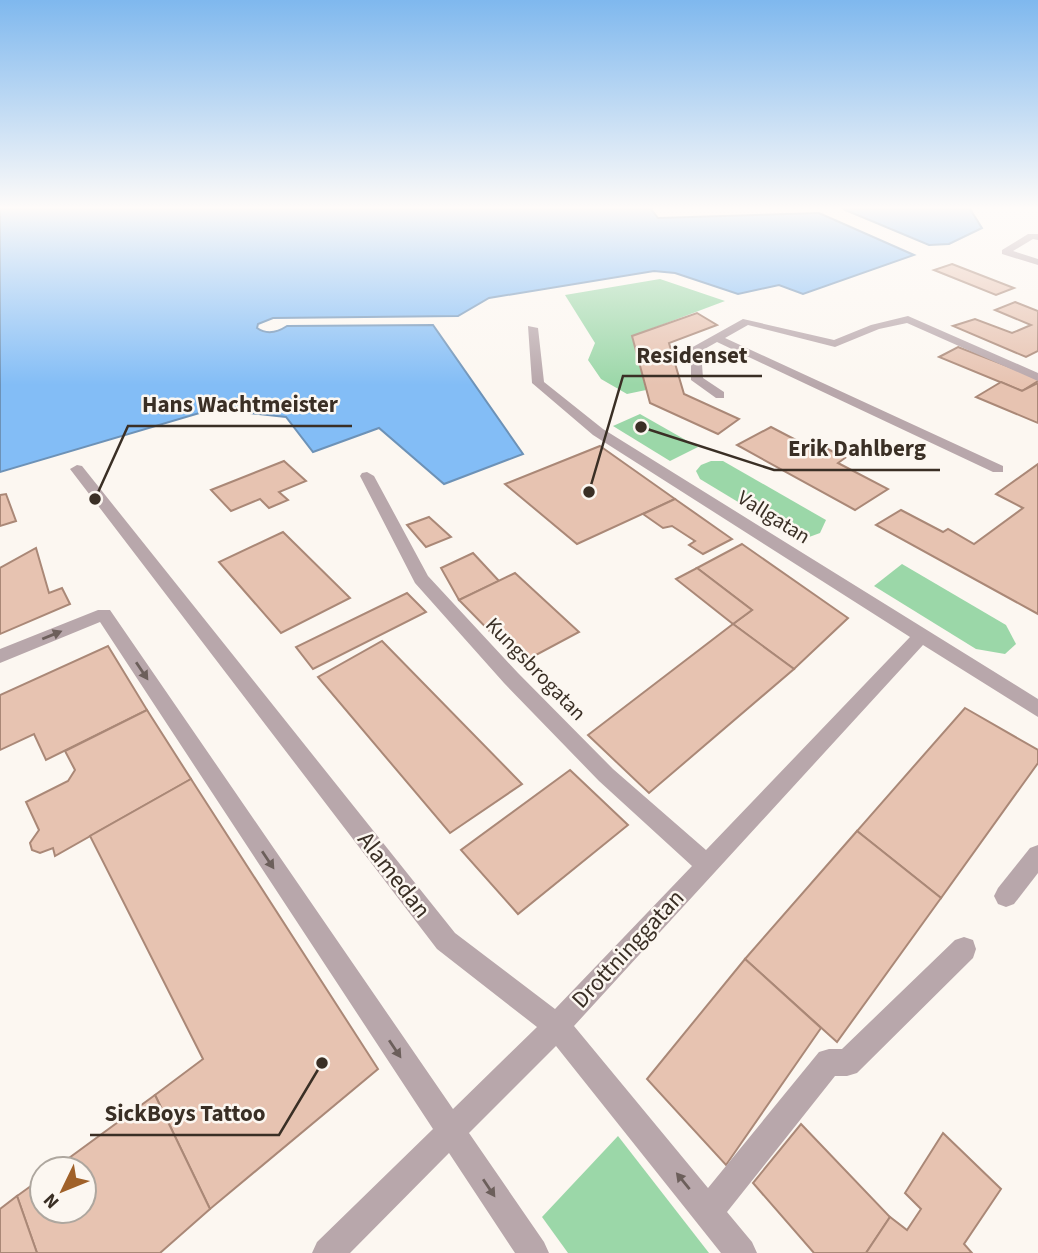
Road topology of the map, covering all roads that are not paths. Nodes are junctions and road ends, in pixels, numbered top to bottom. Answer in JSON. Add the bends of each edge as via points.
{"nodes":[{"id":1,"x":532,"y":328,"type":"dead end"},
{"id":2,"x":718,"y":338,"type":"junction"},
{"id":3,"x":1038,"y":377,"type":"edge"},
{"id":4,"x":720,"y":395,"type":"dead end"},
{"id":5,"x":77,"y":469,"type":"dead end"},
{"id":6,"x":998,"y":470,"type":"dead end"},
{"id":7,"x":367,"y":476,"type":"dead end"},
{"id":8,"x":920,"y":637,"type":"junction"},
{"id":9,"x":0,"y":656,"type":"edge"},
{"id":10,"x":1038,"y":709,"type":"edge"},
{"id":11,"x":1038,"y":855,"type":"edge"},
{"id":12,"x":707,"y":865,"type":"junction"},
{"id":13,"x":1006,"y":897,"type":"dead end"},
{"id":14,"x":964,"y":949,"type":"dead end"},
{"id":15,"x":557,"y":1026,"type":"junction"},
{"id":16,"x":450,"y":1131,"type":"junction"},
{"id":17,"x":708,"y":1212,"type":"junction"},
{"id":18,"x":328,"y":1253,"type":"edge"},
{"id":19,"x":533,"y":1253,"type":"edge"},
{"id":20,"x":741,"y":1253,"type":"edge"}],
"edges":[{"from":1,"to":8,"type":"street","name":"Vallgatan","via":[[538,383],[598,432]]},
{"from":2,"to":3,"type":"street","via":[[747,321],[835,344],[908,319]]},
{"from":2,"to":4,"type":"street","via":[[695,350],[697,380]]},
{"from":2,"to":6,"type":"street"},
{"from":5,"to":15,"type":"street","name":"Alamedan","via":[[446,942]]},
{"from":7,"to":12,"type":"street","name":"Kungsbrogatan","via":[[421,579],[607,775]]},
{"from":8,"to":10,"type":"street","name":"Vallgatan"},
{"from":8,"to":12,"type":"street","name":"Drottninggatan"},
{"from":9,"to":16,"type":"street","one_way":true,"via":[[104,614]]},
{"from":11,"to":13,"type":"street"},
{"from":12,"to":15,"type":"street","name":"Drottninggatan"},
{"from":14,"to":17,"type":"street","via":[[847,1063],[829,1062]]},
{"from":15,"to":16,"type":"street","name":"Drottninggatan"},
{"from":17,"to":15,"type":"street","name":"Alamedan","one_way":true},
{"from":16,"to":18,"type":"street","name":"Drottninggatan"},
{"from":16,"to":19,"type":"street","one_way":true},
{"from":17,"to":20,"type":"street","name":"Alamedan"}]}
